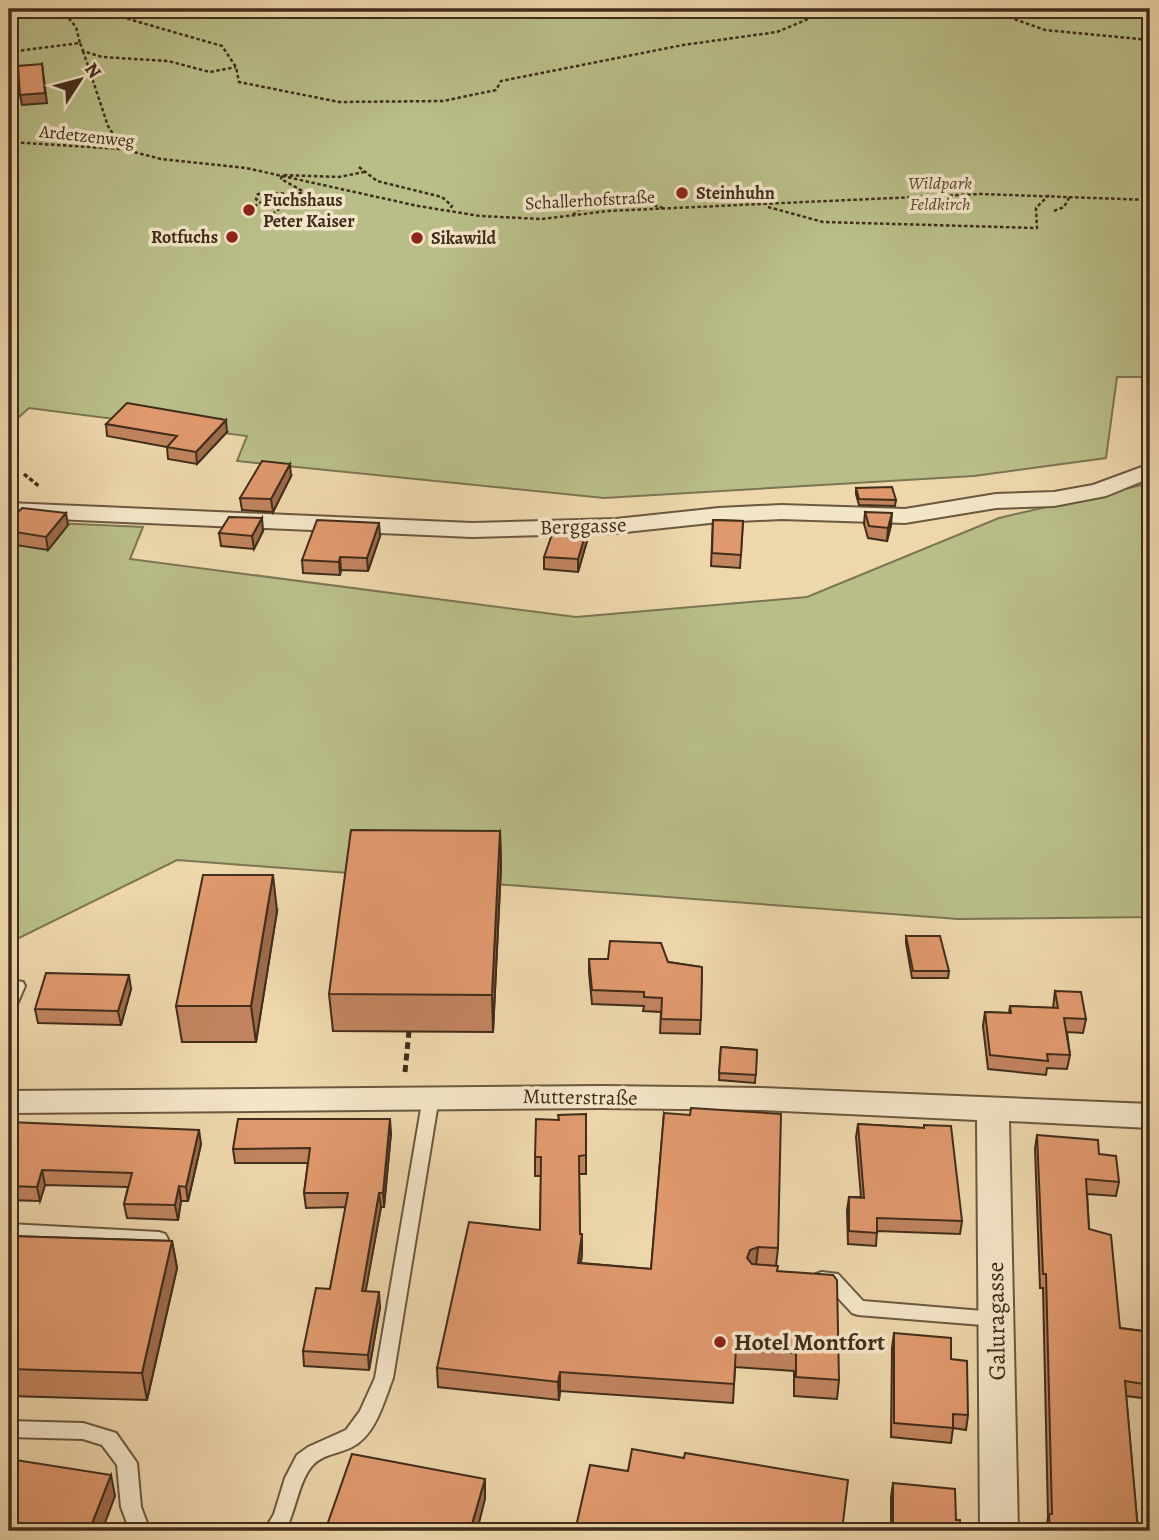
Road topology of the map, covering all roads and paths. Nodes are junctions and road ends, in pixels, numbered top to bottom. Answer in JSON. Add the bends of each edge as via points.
{"nodes":[{"id":1,"x":61,"y":9,"type":"edge"},
{"id":2,"x":832,"y":9,"type":"edge"},
{"id":3,"x":962,"y":9,"type":"edge"},
{"id":4,"x":1150,"y":40,"type":"edge"},
{"id":5,"x":80,"y":43,"type":"junction"},
{"id":6,"x":83,"y":51,"type":"junction"},
{"id":7,"x":9,"y":52,"type":"edge"},
{"id":8,"x":236,"y":67,"type":"junction"},
{"id":9,"x":9,"y":142,"type":"edge"},
{"id":10,"x":122,"y":149,"type":"junction"},
{"id":11,"x":161,"y":159,"type":"joint"},
{"id":12,"x":359,"y":167,"type":"dead end"},
{"id":13,"x":364,"y":172,"type":"junction"},
{"id":14,"x":282,"y":175,"type":"junction"},
{"id":15,"x":1050,"y":195,"type":"junction"},
{"id":16,"x":1070,"y":196,"type":"junction"},
{"id":17,"x":1150,"y":200,"type":"edge"},
{"id":18,"x":261,"y":203,"type":"junction"},
{"id":19,"x":412,"y":205,"type":"junction"},
{"id":20,"x":254,"y":206,"type":"dead end"},
{"id":21,"x":761,"y":206,"type":"junction"},
{"id":22,"x":665,"y":209,"type":"junction"},
{"id":23,"x":404,"y":210,"type":"dead end"},
{"id":24,"x":448,"y":211,"type":"junction"},
{"id":25,"x":1055,"y":211,"type":"dead end"},
{"id":26,"x":271,"y":215,"type":"dead end"},
{"id":27,"x":572,"y":215,"type":"junction"},
{"id":28,"x":1150,"y":471,"type":"edge"},
{"id":29,"x":9,"y":510,"type":"edge"},
{"id":30,"x":17,"y":986,"type":"dead end"},
{"id":31,"x":9,"y":1005,"type":"edge"},
{"id":32,"x":409,"y":1031,"type":"edge"},
{"id":33,"x":417,"y":1097,"type":"junction"},
{"id":34,"x":9,"y":1102,"type":"edge"},
{"id":35,"x":993,"y":1110,"type":"junction"},
{"id":36,"x":1150,"y":1116,"type":"edge"},
{"id":37,"x":9,"y":1231,"type":"edge"},
{"id":38,"x":159,"y":1239,"type":"edge"},
{"id":39,"x":807,"y":1278,"type":"edge"},
{"id":40,"x":996,"y":1319,"type":"junction"},
{"id":41,"x":9,"y":1429,"type":"edge"},
{"id":42,"x":140,"y":1531,"type":"edge"},
{"id":43,"x":274,"y":1531,"type":"edge"},
{"id":44,"x":999,"y":1531,"type":"edge"}],
"edges":[{"from":1,"to":5,"type":"path","via":[[76,27]]},
{"from":1,"to":8,"type":"path","via":[[111,14],[204,39],[222,46]]},
{"from":2,"to":8,"type":"path","via":[[777,32],[501,80],[496,90],[443,101],[339,102],[239,82]]},
{"from":3,"to":4,"type":"path","via":[[994,12],[1045,30]]},
{"from":5,"to":6,"type":"path"},
{"from":5,"to":7,"type":"path"},
{"from":6,"to":8,"type":"path","via":[[102,57],[168,61],[210,72]]},
{"from":6,"to":10,"type":"path","via":[[108,126]]},
{"from":9,"to":10,"type":"path","name":"Ardetzenweg"},
{"from":10,"to":11,"type":"path","name":"Ardetzenweg"},
{"from":11,"to":14,"type":"path","name":"Schallerhofstraße"},
{"from":12,"to":13,"type":"path"},
{"from":13,"to":14,"type":"path","via":[[339,177]]},
{"from":13,"to":24,"type":"path","via":[[377,181],[442,197],[452,206]]},
{"from":14,"to":18,"type":"path","via":[[281,179],[306,193],[258,194]]},
{"from":14,"to":19,"type":"path","name":"Schallerhofstraße"},
{"from":15,"to":16,"type":"path","name":"Schallerhofstraße"},
{"from":15,"to":21,"type":"path","name":"Schallerhofstraße","via":[[981,194]]},
{"from":15,"to":21,"type":"path","via":[[1036,208],[1037,228],[823,222]]},
{"from":16,"to":17,"type":"path","name":"Schallerhofstraße"},
{"from":16,"to":25,"type":"path","via":[[1066,205]]},
{"from":18,"to":20,"type":"path"},
{"from":18,"to":26,"type":"path","via":[[282,208]]},
{"from":19,"to":23,"type":"path"},
{"from":19,"to":24,"type":"path","name":"Schallerhofstraße"},
{"from":21,"to":22,"type":"path","name":"Schallerhofstraße"},
{"from":22,"to":27,"type":"path","name":"Schallerhofstraße"},
{"from":22,"to":27,"type":"path","via":[[631,202],[578,210]]},
{"from":24,"to":27,"type":"path","name":"Schallerhofstraße","via":[[542,219]]},
{"from":28,"to":29,"type":"street","name":"Berggasse","via":[[1098,491],[905,516],[719,514],[616,526],[472,530]]},
{"from":30,"to":31,"type":"lane"},
{"from":32,"to":33,"type":"path"},
{"from":33,"to":34,"type":"street","name":"Mutterstraße"},
{"from":33,"to":35,"type":"street","name":"Mutterstraße","via":[[762,1099]]},
{"from":33,"to":43,"type":"lane","via":[[384,1378],[352,1438],[306,1457]]},
{"from":35,"to":36,"type":"street","name":"Mutterstraße"},
{"from":35,"to":40,"type":"street","name":"Galuragasse"},
{"from":37,"to":38,"type":"lane"},
{"from":39,"to":40,"type":"lane","via":[[832,1279],[858,1308]]},
{"from":40,"to":44,"type":"street","name":"Galuragasse"},
{"from":41,"to":42,"type":"lane","via":[[83,1431],[109,1439],[127,1463],[131,1507]]}]}
